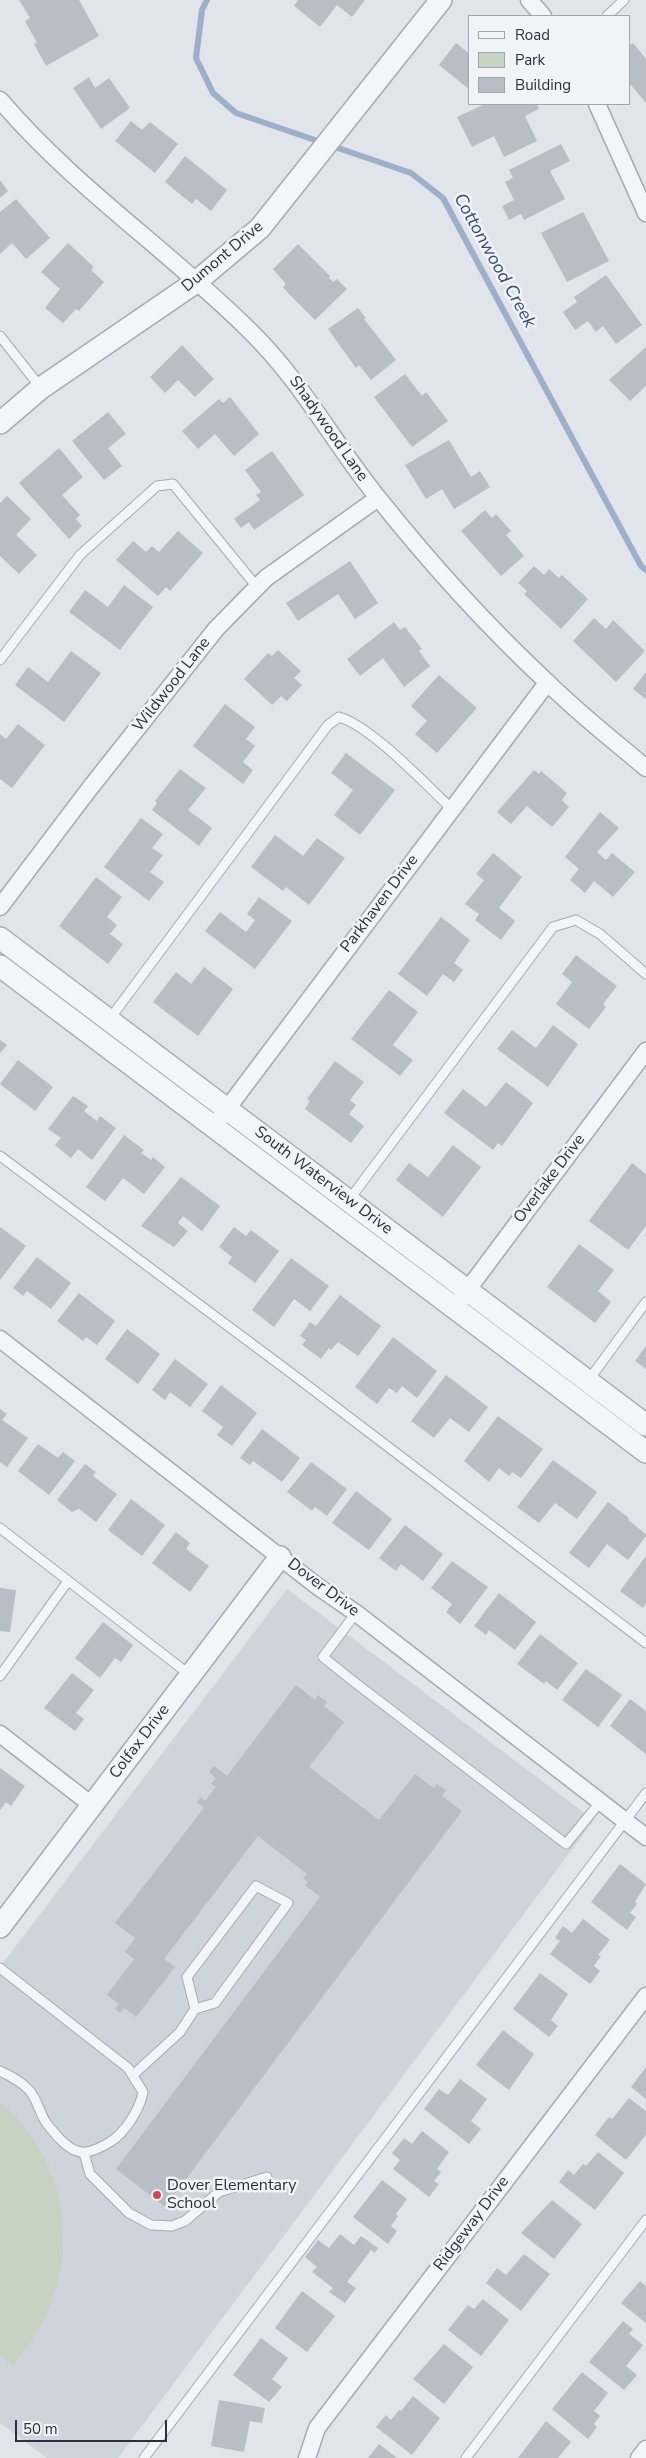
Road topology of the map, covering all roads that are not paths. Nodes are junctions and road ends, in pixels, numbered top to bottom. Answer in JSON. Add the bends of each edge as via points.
{"nodes":[{"id":1,"x":441,"y":0,"type":"edge"},
{"id":2,"x":529,"y":0,"type":"edge"},
{"id":3,"x":624,"y":0,"type":"edge"},
{"id":4,"x":542,"y":15,"type":"edge"},
{"id":5,"x":608,"y":15,"type":"edge"},
{"id":6,"x":1,"y":103,"type":"edge"},
{"id":7,"x":598,"y":105,"type":"edge"},
{"id":8,"x":640,"y":185,"type":"edge"},
{"id":9,"x":646,"y":213,"type":"edge"},
{"id":10,"x":196,"y":282,"type":"junction"},
{"id":11,"x":0,"y":336,"type":"edge"},
{"id":12,"x":41,"y":388,"type":"junction"},
{"id":13,"x":0,"y":423,"type":"edge"},
{"id":14,"x":378,"y":498,"type":"junction"},
{"id":15,"x":257,"y":587,"type":"junction"},
{"id":16,"x":0,"y":660,"type":"edge"},
{"id":17,"x":547,"y":683,"type":"junction"},
{"id":18,"x":646,"y":768,"type":"edge"},
{"id":19,"x":452,"y":809,"type":"junction"},
{"id":20,"x":0,"y":907,"type":"edge"},
{"id":21,"x":0,"y":938,"type":"edge"},
{"id":22,"x":0,"y":966,"type":"edge"},
{"id":23,"x":646,"y":974,"type":"edge"},
{"id":24,"x":109,"y":1020,"type":"junction"},
{"id":25,"x":646,"y":1051,"type":"edge"},
{"id":26,"x":227,"y":1109,"type":"junction"},
{"id":27,"x":214,"y":1126,"type":"junction"},
{"id":28,"x":0,"y":1156,"type":"edge"},
{"id":29,"x":349,"y":1200,"type":"junction"},
{"id":30,"x":467,"y":1290,"type":"junction"},
{"id":31,"x":646,"y":1302,"type":"edge"},
{"id":32,"x":454,"y":1308,"type":"junction"},
{"id":33,"x":0,"y":1339,"type":"edge"},
{"id":34,"x":588,"y":1381,"type":"junction"},
{"id":35,"x":646,"y":1425,"type":"edge"},
{"id":36,"x":646,"y":1452,"type":"edge"},
{"id":37,"x":0,"y":1528,"type":"edge"},
{"id":38,"x":280,"y":1557,"type":"junction"},
{"id":39,"x":68,"y":1581,"type":"junction"},
{"id":40,"x":356,"y":1613,"type":"junction"},
{"id":41,"x":646,"y":1644,"type":"edge"},
{"id":42,"x":190,"y":1675,"type":"junction"},
{"id":43,"x":0,"y":1676,"type":"edge"},
{"id":44,"x":0,"y":1734,"type":"edge"},
{"id":45,"x":646,"y":1793,"type":"edge"},
{"id":46,"x":601,"y":1801,"type":"junction"},
{"id":47,"x":93,"y":1806,"type":"junction"},
{"id":48,"x":626,"y":1821,"type":"junction"},
{"id":49,"x":646,"y":1837,"type":"edge"},
{"id":50,"x":0,"y":1927,"type":"edge"},
{"id":51,"x":0,"y":1968,"type":"edge"},
{"id":52,"x":646,"y":1996,"type":"edge"},
{"id":53,"x":195,"y":2009,"type":"junction"},
{"id":54,"x":0,"y":2071,"type":"edge"},
{"id":55,"x":134,"y":2076,"type":"junction"},
{"id":56,"x":84,"y":2153,"type":"junction"},
{"id":57,"x":267,"y":2177,"type":"dead end"},
{"id":58,"x":646,"y":2220,"type":"edge"},
{"id":59,"x":646,"y":2449,"type":"edge"},
{"id":60,"x":144,"y":2458,"type":"edge"},
{"id":61,"x":306,"y":2458,"type":"edge"},
{"id":62,"x":466,"y":2458,"type":"edge"},
{"id":63,"x":639,"y":2458,"type":"edge"}],
"edges":[{"from":1,"to":10,"type":"street","name":"Dumont Drive","via":[[260,228]]},
{"from":2,"to":4,"type":"street"},
{"from":3,"to":5,"type":"lane"},
{"from":6,"to":10,"type":"street","name":"Shadywood Lane","via":[[74,178]]},
{"from":7,"to":8,"type":"street"},
{"from":8,"to":9,"type":"street"},
{"from":10,"to":12,"type":"street","name":"Dumont Drive"},
{"from":10,"to":14,"type":"street","name":"Shadywood Lane","via":[[251,332],[294,378]]},
{"from":11,"to":12,"type":"lane"},
{"from":12,"to":13,"type":"street","name":"Dumont Drive"},
{"from":14,"to":15,"type":"street","name":"Wildwood Lane"},
{"from":14,"to":17,"type":"street","name":"Shadywood Lane","via":[[461,593]]},
{"from":15,"to":16,"type":"lane","via":[[173,484],[157,486],[80,555]]},
{"from":15,"to":20,"type":"street","name":"Wildwood Lane","via":[[216,629]]},
{"from":17,"to":18,"type":"street","name":"Shadywood Lane"},
{"from":17,"to":19,"type":"street","name":"Parkhaven Drive"},
{"from":19,"to":24,"type":"lane","via":[[353,721],[339,717],[328,725]]},
{"from":19,"to":26,"type":"street","name":"Parkhaven Drive"},
{"from":21,"to":24,"type":"street","name":"South Waterview Drive"},
{"from":22,"to":27,"type":"street","name":"South Waterview Drive"},
{"from":23,"to":29,"type":"lane","via":[[600,934],[576,920],[553,927]]},
{"from":24,"to":26,"type":"street","name":"South Waterview Drive"},
{"from":25,"to":30,"type":"street","name":"Overlake Drive"},
{"from":26,"to":27,"type":"street","name":"Parkhaven Drive"},
{"from":26,"to":29,"type":"street","name":"South Waterview Drive"},
{"from":27,"to":32,"type":"street","name":"South Waterview Drive"},
{"from":28,"to":41,"type":"lane"},
{"from":29,"to":30,"type":"street","name":"South Waterview Drive"},
{"from":30,"to":32,"type":"street","name":"Overlake Drive"},
{"from":30,"to":34,"type":"street","name":"South Waterview Drive"},
{"from":31,"to":34,"type":"lane"},
{"from":32,"to":36,"type":"street","name":"South Waterview Drive"},
{"from":33,"to":38,"type":"street","name":"Dover Drive"},
{"from":34,"to":35,"type":"street","name":"South Waterview Drive"},
{"from":37,"to":39,"type":"lane"},
{"from":38,"to":40,"type":"street","name":"Dover Drive"},
{"from":38,"to":42,"type":"street","name":"Colfax Drive"},
{"from":39,"to":42,"type":"lane"},
{"from":39,"to":43,"type":"lane"},
{"from":40,"to":46,"type":"street","name":"Dover Drive"},
{"from":40,"to":46,"type":"lane","via":[[323,1657],[361,1687],[566,1844]]},
{"from":42,"to":47,"type":"street","name":"Colfax Drive"},
{"from":44,"to":47,"type":"street"},
{"from":45,"to":48,"type":"lane"},
{"from":46,"to":48,"type":"street","name":"Dover Drive"},
{"from":47,"to":50,"type":"street","name":"Colfax Drive"},
{"from":48,"to":49,"type":"street","name":"Dover Drive"},
{"from":48,"to":60,"type":"lane"},
{"from":51,"to":55,"type":"lane"},
{"from":52,"to":61,"type":"street","name":"Ridgeway Drive","via":[[317,2428]]},
{"from":53,"to":53,"type":"lane","via":[[215,2004],[288,1903],[256,1886],[187,1977]]},
{"from":53,"to":55,"type":"lane","via":[[180,2032]]},
{"from":54,"to":56,"type":"lane","via":[[28,2090],[45,2122],[62,2142]]},
{"from":55,"to":56,"type":"lane","via":[[143,2092],[141,2103],[116,2138]]},
{"from":56,"to":57,"type":"lane","via":[[90,2174],[129,2213],[151,2225],[172,2226],[185,2221],[219,2192]]},
{"from":58,"to":62,"type":"lane"},
{"from":59,"to":63,"type":"street"}]}
